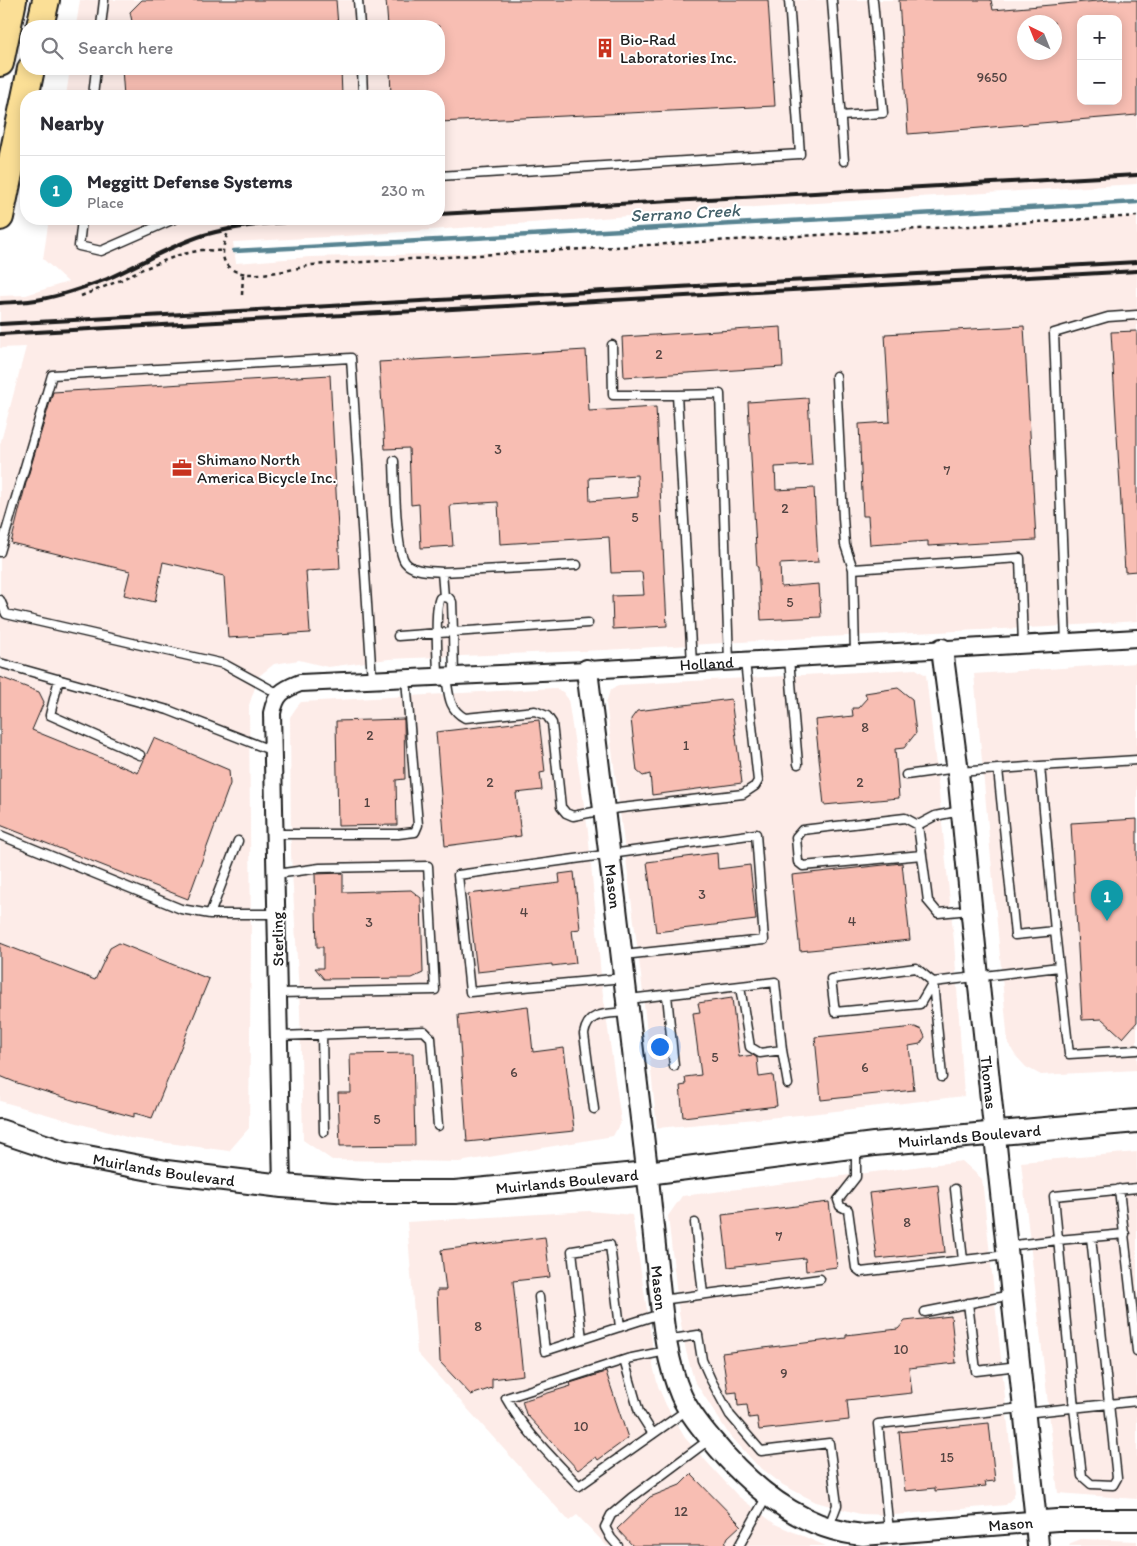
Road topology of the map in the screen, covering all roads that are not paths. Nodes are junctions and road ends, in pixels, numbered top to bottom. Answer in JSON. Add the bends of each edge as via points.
{"nodes":[{"id":1,"x":13,"y":0,"type":"edge"},
{"id":2,"x":46,"y":0,"type":"edge"},
{"id":3,"x":104,"y":0,"type":"edge"},
{"id":4,"x":358,"y":0,"type":"edge"},
{"id":5,"x":789,"y":0,"type":"edge"},
{"id":6,"x":832,"y":0,"type":"edge"},
{"id":7,"x":874,"y":0,"type":"edge"},
{"id":8,"x":41,"y":20,"type":"edge"},
{"id":9,"x":102,"y":20,"type":"edge"},
{"id":10,"x":360,"y":20,"type":"edge"},
{"id":11,"x":0,"y":63,"type":"edge"},
{"id":12,"x":30,"y":75,"type":"edge"},
{"id":13,"x":95,"y":75,"type":"edge"},
{"id":14,"x":362,"y":75,"type":"edge"},
{"id":15,"x":27,"y":90,"type":"edge"},
{"id":16,"x":94,"y":90,"type":"edge"},
{"id":17,"x":363,"y":90,"type":"edge"},
{"id":18,"x":840,"y":116,"type":"junction"},
{"id":19,"x":20,"y":122,"type":"edge"},
{"id":20,"x":844,"y":160,"type":"dead end"},
{"id":21,"x":445,"y":176,"type":"edge"},
{"id":22,"x":0,"y":217,"type":"edge"},
{"id":23,"x":81,"y":225,"type":"edge"},
{"id":24,"x":160,"y":225,"type":"edge"},
{"id":25,"x":1137,"y":315,"type":"edge"},
{"id":26,"x":612,"y":345,"type":"dead end"},
{"id":27,"x":836,"y":376,"type":"dead end"},
{"id":28,"x":677,"y":395,"type":"junction"},
{"id":29,"x":394,"y":461,"type":"dead end"},
{"id":30,"x":0,"y":552,"type":"edge"},
{"id":31,"x":577,"y":565,"type":"dead end"},
{"id":32,"x":853,"y":569,"type":"junction"},
{"id":33,"x":442,"y":572,"type":"junction"},
{"id":34,"x":444,"y":597,"type":"junction"},
{"id":35,"x":0,"y":600,"type":"edge"},
{"id":36,"x":588,"y":623,"type":"dead end"},
{"id":37,"x":453,"y":632,"type":"junction"},
{"id":38,"x":438,"y":633,"type":"junction"},
{"id":39,"x":398,"y":636,"type":"dead end"},
{"id":40,"x":1137,"y":638,"type":"edge"},
{"id":41,"x":1066,"y":642,"type":"junction"},
{"id":42,"x":1023,"y":645,"type":"junction"},
{"id":43,"x":942,"y":650,"type":"junction"},
{"id":44,"x":856,"y":654,"type":"junction"},
{"id":45,"x":789,"y":658,"type":"junction"},
{"id":46,"x":737,"y":662,"type":"junction"},
{"id":47,"x":0,"y":663,"type":"edge"},
{"id":48,"x":692,"y":664,"type":"junction"},
{"id":49,"x":587,"y":670,"type":"junction"},
{"id":50,"x":446,"y":677,"type":"junction"},
{"id":51,"x":406,"y":678,"type":"junction"},
{"id":52,"x":58,"y":679,"type":"junction"},
{"id":53,"x":372,"y":680,"type":"junction"},
{"id":54,"x":279,"y":694,"type":"junction"},
{"id":55,"x":273,"y":751,"type":"junction"},
{"id":56,"x":140,"y":754,"type":"dead end"},
{"id":57,"x":1137,"y":760,"type":"edge"},
{"id":58,"x":798,"y":764,"type":"dead end"},
{"id":59,"x":1040,"y":766,"type":"junction"},
{"id":60,"x":998,"y":769,"type":"junction"},
{"id":61,"x":958,"y":770,"type":"junction"},
{"id":62,"x":906,"y":775,"type":"dead end"},
{"id":63,"x":604,"y":810,"type":"junction"},
{"id":64,"x":962,"y":810,"type":"junction"},
{"id":65,"x":918,"y":825,"type":"junction"},
{"id":66,"x":275,"y":834,"type":"junction"},
{"id":67,"x":0,"y":835,"type":"edge"},
{"id":68,"x":238,"y":841,"type":"dead end"},
{"id":69,"x":609,"y":854,"type":"junction"},
{"id":70,"x":922,"y":855,"type":"junction"},
{"id":71,"x":276,"y":874,"type":"junction"},
{"id":72,"x":972,"y":910,"type":"junction"},
{"id":73,"x":210,"y":914,"type":"junction"},
{"id":74,"x":276,"y":914,"type":"junction"},
{"id":75,"x":1055,"y":930,"type":"junction"},
{"id":76,"x":621,"y":955,"type":"junction"},
{"id":77,"x":1059,"y":967,"type":"junction"},
{"id":78,"x":978,"y":977,"type":"junction"},
{"id":79,"x":624,"y":978,"type":"junction"},
{"id":80,"x":933,"y":982,"type":"junction"},
{"id":81,"x":740,"y":987,"type":"junction"},
{"id":82,"x":278,"y":993,"type":"junction"},
{"id":83,"x":667,"y":995,"type":"junction"},
{"id":84,"x":627,"y":1006,"type":"junction"},
{"id":85,"x":322,"y":1035,"type":"junction"},
{"id":86,"x":279,"y":1036,"type":"junction"},
{"id":87,"x":782,"y":1050,"type":"junction"},
{"id":88,"x":1137,"y":1050,"type":"edge"},
{"id":89,"x":674,"y":1066,"type":"dead end"},
{"id":90,"x":942,"y":1077,"type":"dead end"},
{"id":91,"x":788,"y":1084,"type":"dead end"},
{"id":92,"x":594,"y":1109,"type":"dead end"},
{"id":93,"x":1137,"y":1121,"type":"edge"},
{"id":94,"x":438,"y":1126,"type":"dead end"},
{"id":95,"x":0,"y":1130,"type":"edge"},
{"id":96,"x":324,"y":1132,"type":"dead end"},
{"id":97,"x":995,"y":1134,"type":"junction"},
{"id":98,"x":856,"y":1147,"type":"junction"},
{"id":99,"x":647,"y":1173,"type":"junction"},
{"id":100,"x":282,"y":1186,"type":"junction"},
{"id":101,"x":1137,"y":1188,"type":"edge"},
{"id":102,"x":955,"y":1189,"type":"dead end"},
{"id":103,"x":1119,"y":1189,"type":"junction"},
{"id":104,"x":695,"y":1223,"type":"dead end"},
{"id":105,"x":1125,"y":1234,"type":"junction"},
{"id":106,"x":1091,"y":1237,"type":"junction"},
{"id":107,"x":1058,"y":1240,"type":"junction"},
{"id":108,"x":1008,"y":1250,"type":"junction"},
{"id":109,"x":963,"y":1260,"type":"junction"},
{"id":110,"x":820,"y":1279,"type":"dead end"},
{"id":111,"x":703,"y":1294,"type":"junction"},
{"id":112,"x":1012,"y":1295,"type":"junction"},
{"id":113,"x":539,"y":1297,"type":"dead end"},
{"id":114,"x":968,"y":1303,"type":"junction"},
{"id":115,"x":662,"y":1307,"type":"junction"},
{"id":116,"x":925,"y":1312,"type":"dead end"},
{"id":117,"x":620,"y":1327,"type":"junction"},
{"id":118,"x":582,"y":1339,"type":"junction"},
{"id":119,"x":667,"y":1345,"type":"junction"},
{"id":120,"x":1137,"y":1351,"type":"edge"},
{"id":121,"x":624,"y":1360,"type":"junction"},
{"id":122,"x":1020,"y":1365,"type":"junction"},
{"id":123,"x":1137,"y":1401,"type":"edge"},
{"id":124,"x":1109,"y":1404,"type":"junction"},
{"id":125,"x":689,"y":1408,"type":"junction"},
{"id":126,"x":1074,"y":1408,"type":"junction"},
{"id":127,"x":1025,"y":1410,"type":"junction"},
{"id":128,"x":653,"y":1434,"type":"junction"},
{"id":129,"x":710,"y":1439,"type":"junction"},
{"id":130,"x":767,"y":1496,"type":"junction"},
{"id":131,"x":1137,"y":1520,"type":"edge"},
{"id":132,"x":1036,"y":1521,"type":"junction"},
{"id":133,"x":828,"y":1527,"type":"junction"},
{"id":134,"x":892,"y":1535,"type":"junction"},
{"id":135,"x":618,"y":1546,"type":"edge"},
{"id":136,"x":739,"y":1546,"type":"edge"},
{"id":137,"x":1038,"y":1546,"type":"edge"}],
"edges":[{"from":1,"to":11,"type":"main road"},
{"from":2,"to":8,"type":"main road"},
{"from":3,"to":9,"type":"lane"},
{"from":4,"to":10,"type":"lane"},
{"from":5,"to":21,"type":"lane","via":[[800,154]]},
{"from":6,"to":18,"type":"lane"},
{"from":7,"to":18,"type":"lane","via":[[883,113]]},
{"from":12,"to":15,"type":"main road"},
{"from":13,"to":16,"type":"lane"},
{"from":14,"to":17,"type":"lane"},
{"from":18,"to":20,"type":"lane"},
{"from":19,"to":22,"type":"main road"},
{"from":23,"to":24,"type":"lane","via":[[79,246],[101,251]]},
{"from":25,"to":41,"type":"lane","via":[[1108,317],[1054,333]]},
{"from":26,"to":28,"type":"lane","via":[[613,395]]},
{"from":27,"to":32,"type":"lane","via":[[845,545]]},
{"from":28,"to":46,"type":"lane","via":[[720,394]]},
{"from":28,"to":48,"type":"lane"},
{"from":29,"to":33,"type":"lane","via":[[399,549],[406,563],[418,570]]},
{"from":30,"to":53,"type":"lane","via":[[52,375],[351,358]]},
{"from":31,"to":33,"type":"lane"},
{"from":32,"to":42,"type":"lane","via":[[1020,558]]},
{"from":32,"to":44,"type":"lane"},
{"from":33,"to":34,"type":"lane"},
{"from":34,"to":37,"type":"lane","via":[[452,602]]},
{"from":34,"to":38,"type":"lane","via":[[437,603]]},
{"from":35,"to":54,"type":"lane","via":[[6,614],[224,664]]},
{"from":36,"to":37,"type":"lane"},
{"from":37,"to":38,"type":"lane"},
{"from":37,"to":50,"type":"lane"},
{"from":38,"to":39,"type":"lane"},
{"from":38,"to":50,"type":"lane"},
{"from":40,"to":41,"type":"street","name":"Holland"},
{"from":41,"to":42,"type":"street","name":"Holland"},
{"from":42,"to":43,"type":"street","name":"Holland"},
{"from":43,"to":44,"type":"street","name":"Holland"},
{"from":43,"to":61,"type":"street","name":"Thomas"},
{"from":44,"to":45,"type":"street","name":"Holland"},
{"from":45,"to":46,"type":"street","name":"Holland"},
{"from":45,"to":58,"type":"lane"},
{"from":46,"to":48,"type":"street","name":"Holland"},
{"from":46,"to":63,"type":"lane","via":[[758,781],[755,786],[743,794]]},
{"from":47,"to":52,"type":"lane"},
{"from":48,"to":49,"type":"street","name":"Holland"},
{"from":49,"to":50,"type":"street","name":"Holland"},
{"from":49,"to":63,"type":"street","name":"Mason"},
{"from":50,"to":51,"type":"street","name":"Holland"},
{"from":50,"to":63,"type":"lane","via":[[452,707],[456,714],[465,718],[535,711],[546,716],[552,723],[561,807],[573,816]]},
{"from":51,"to":53,"type":"street","name":"Holland"},
{"from":51,"to":66,"type":"lane","via":[[418,825],[415,832]]},
{"from":52,"to":55,"type":"lane","via":[[168,710]]},
{"from":52,"to":56,"type":"lane","via":[[50,714]]},
{"from":53,"to":54,"type":"street","name":"Holland","via":[[300,684]]},
{"from":54,"to":55,"type":"street","name":"Sterling","via":[[272,713]]},
{"from":55,"to":66,"type":"street","name":"Sterling"},
{"from":57,"to":59,"type":"lane"},
{"from":59,"to":60,"type":"lane"},
{"from":59,"to":75,"type":"lane"},
{"from":60,"to":61,"type":"lane"},
{"from":60,"to":75,"type":"lane","via":[[1015,935]]},
{"from":61,"to":62,"type":"lane"},
{"from":61,"to":64,"type":"street","name":"Thomas"},
{"from":63,"to":69,"type":"street","name":"Mason"},
{"from":64,"to":65,"type":"lane","via":[[935,816]]},
{"from":64,"to":72,"type":"street","name":"Thomas"},
{"from":65,"to":70,"type":"lane"},
{"from":65,"to":70,"type":"lane","via":[[905,818],[802,830],[796,837],[798,862],[803,866]]},
{"from":66,"to":71,"type":"street","name":"Sterling"},
{"from":67,"to":73,"type":"lane","via":[[181,909]]},
{"from":68,"to":73,"type":"lane"},
{"from":69,"to":76,"type":"street","name":"Mason"},
{"from":69,"to":76,"type":"lane","via":[[756,834],[764,940]]},
{"from":69,"to":79,"type":"lane","via":[[458,875],[470,992]]},
{"from":70,"to":72,"type":"lane","via":[[928,901],[938,913]]},
{"from":71,"to":74,"type":"street","name":"Sterling"},
{"from":71,"to":82,"type":"lane","via":[[320,868],[428,866],[435,990]]},
{"from":72,"to":78,"type":"street","name":"Thomas"},
{"from":73,"to":74,"type":"lane"},
{"from":74,"to":82,"type":"street","name":"Sterling"},
{"from":75,"to":77,"type":"lane"},
{"from":76,"to":79,"type":"street","name":"Mason"},
{"from":77,"to":78,"type":"lane"},
{"from":77,"to":88,"type":"lane","via":[[1069,1054]]},
{"from":78,"to":80,"type":"lane"},
{"from":78,"to":97,"type":"street","name":"Thomas"},
{"from":79,"to":84,"type":"street","name":"Mason"},
{"from":80,"to":80,"type":"lane","via":[[916,968],[832,979],[835,1012],[920,1004]]},
{"from":80,"to":90,"type":"lane"},
{"from":81,"to":83,"type":"lane"},
{"from":81,"to":87,"type":"lane","via":[[750,1047],[760,1054]]},
{"from":81,"to":87,"type":"lane","via":[[775,982]]},
{"from":82,"to":86,"type":"street","name":"Sterling"},
{"from":83,"to":84,"type":"lane"},
{"from":83,"to":89,"type":"lane"},
{"from":84,"to":92,"type":"lane","via":[[595,1016],[586,1024],[584,1034]]},
{"from":84,"to":99,"type":"street","name":"Mason"},
{"from":85,"to":86,"type":"lane"},
{"from":85,"to":94,"type":"lane","via":[[424,1031],[431,1038]]},
{"from":85,"to":96,"type":"lane"},
{"from":86,"to":100,"type":"street","name":"Sterling"},
{"from":87,"to":91,"type":"lane"},
{"from":93,"to":97,"type":"main road","name":"Muirlands Boulevard"},
{"from":95,"to":100,"type":"main road","name":"Muirlands Boulevard","via":[[66,1153],[166,1172]]},
{"from":97,"to":98,"type":"main road","name":"Muirlands Boulevard"},
{"from":97,"to":108,"type":"street","name":"Thomas"},
{"from":98,"to":99,"type":"main road","name":"Muirlands Boulevard"},
{"from":98,"to":109,"type":"lane","via":[[856,1177],[838,1200],[840,1206],[848,1210],[858,1271]]},
{"from":99,"to":100,"type":"main road","name":"Muirlands Boulevard","via":[[455,1192],[362,1192]]},
{"from":99,"to":115,"type":"street","name":"Mason"},
{"from":101,"to":103,"type":"lane"},
{"from":102,"to":109,"type":"lane"},
{"from":103,"to":105,"type":"lane"},
{"from":103,"to":107,"type":"lane","via":[[1054,1196]]},
{"from":104,"to":111,"type":"lane"},
{"from":105,"to":106,"type":"lane"},
{"from":105,"to":120,"type":"lane"},
{"from":106,"to":107,"type":"lane"},
{"from":106,"to":124,"type":"lane"},
{"from":107,"to":108,"type":"lane"},
{"from":107,"to":126,"type":"lane"},
{"from":108,"to":109,"type":"lane"},
{"from":108,"to":112,"type":"street","name":"Thomas"},
{"from":110,"to":111,"type":"lane"},
{"from":111,"to":115,"type":"lane"},
{"from":112,"to":114,"type":"lane"},
{"from":112,"to":122,"type":"street","name":"Thomas"},
{"from":113,"to":118,"type":"lane","via":[[545,1351]]},
{"from":114,"to":116,"type":"lane"},
{"from":114,"to":122,"type":"lane","via":[[976,1371]]},
{"from":115,"to":117,"type":"lane"},
{"from":115,"to":119,"type":"street","name":"Mason"},
{"from":117,"to":118,"type":"lane"},
{"from":117,"to":118,"type":"lane","via":[[610,1245],[572,1251]]},
{"from":119,"to":121,"type":"lane"},
{"from":119,"to":125,"type":"street","name":"Mason","via":[[681,1396]]},
{"from":119,"to":133,"type":"lane","via":[[698,1335],[702,1360],[730,1415],[761,1451],[828,1443],[837,1505]]},
{"from":121,"to":128,"type":"lane","via":[[640,1412]]},
{"from":121,"to":128,"type":"lane","via":[[506,1398],[515,1415],[579,1486]]},
{"from":122,"to":127,"type":"street","name":"Thomas"},
{"from":123,"to":124,"type":"lane"},
{"from":124,"to":126,"type":"lane"},
{"from":124,"to":126,"type":"lane","via":[[1117,1478],[1113,1485],[1091,1484],[1082,1476]]},
{"from":125,"to":128,"type":"lane"},
{"from":125,"to":129,"type":"street","name":"Mason"},
{"from":126,"to":127,"type":"lane"},
{"from":127,"to":132,"type":"street","name":"Thomas"},
{"from":127,"to":134,"type":"lane","via":[[878,1424]]},
{"from":129,"to":130,"type":"street","name":"Mason"},
{"from":129,"to":135,"type":"lane","via":[[611,1515],[605,1527]]},
{"from":130,"to":133,"type":"street","name":"Mason","via":[[811,1522]]},
{"from":130,"to":136,"type":"lane"},
{"from":131,"to":132,"type":"street","name":"Mason"},
{"from":132,"to":134,"type":"street","name":"Mason"},
{"from":132,"to":137,"type":"street","name":"Thomas"},
{"from":133,"to":134,"type":"street","name":"Mason","via":[[852,1537]]}]}
